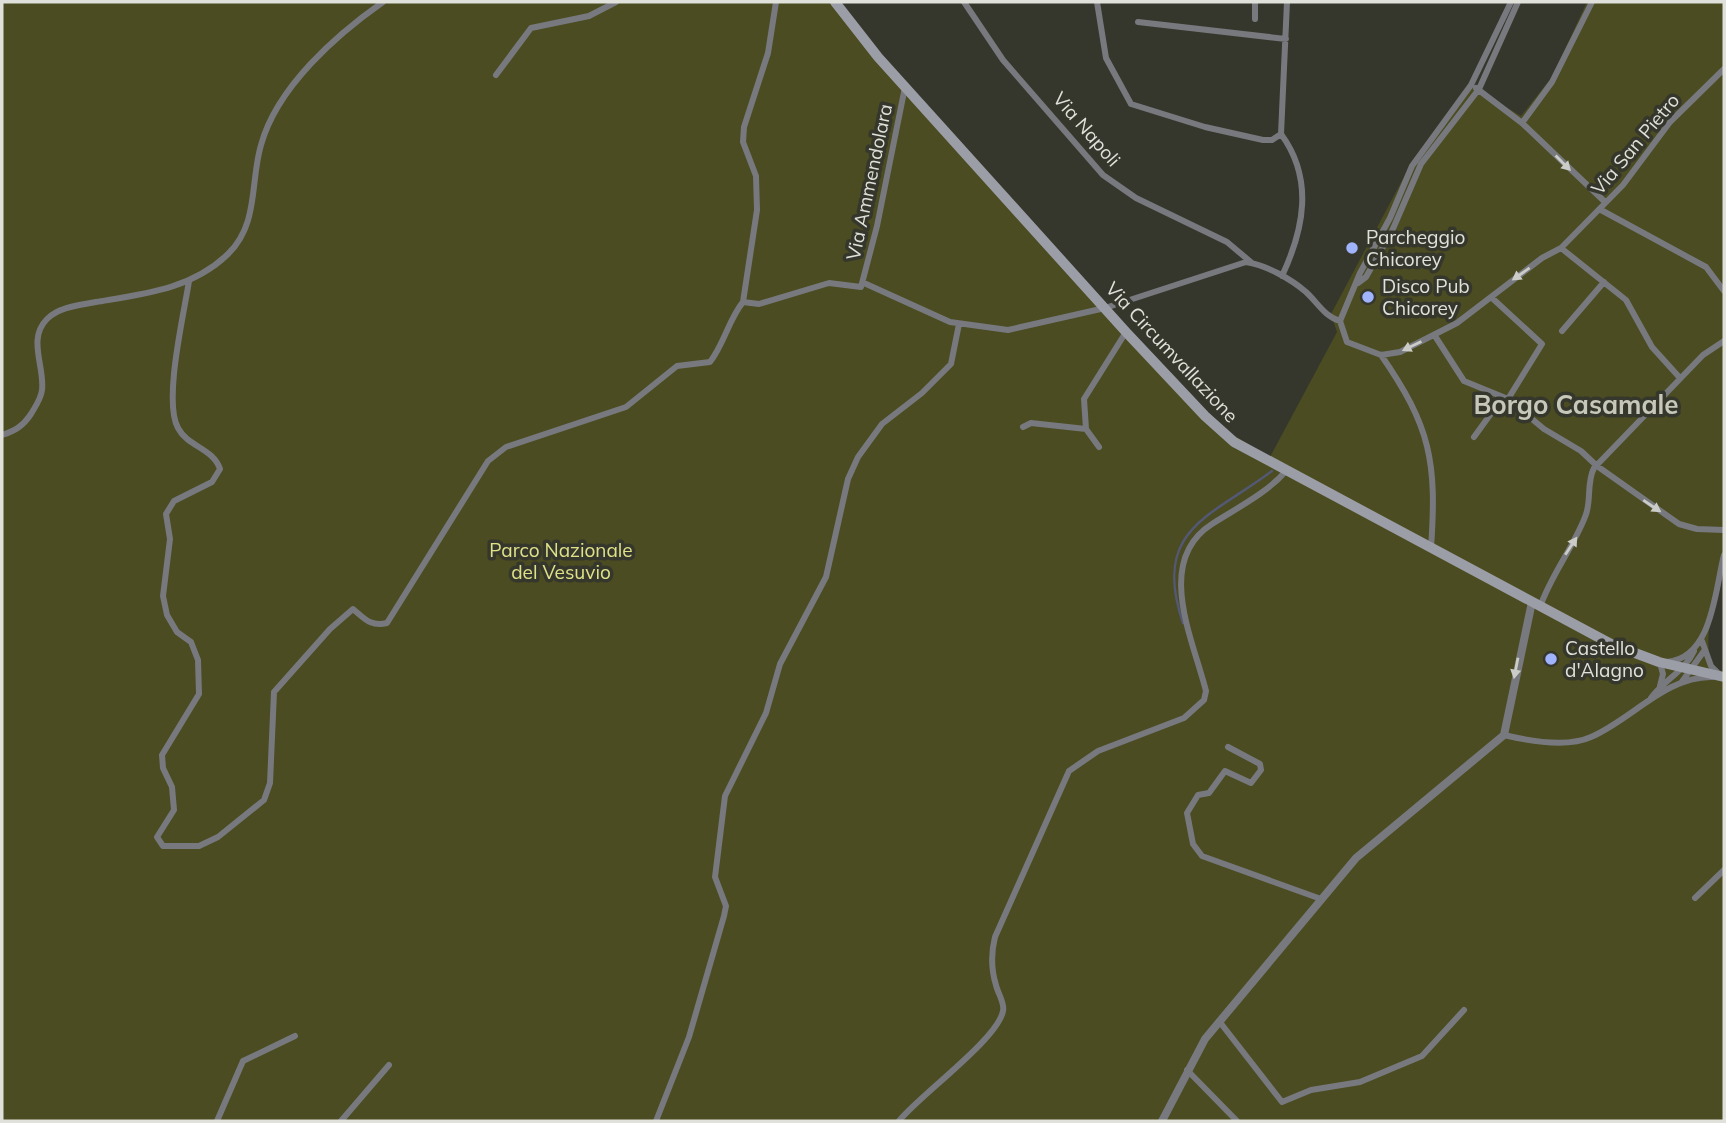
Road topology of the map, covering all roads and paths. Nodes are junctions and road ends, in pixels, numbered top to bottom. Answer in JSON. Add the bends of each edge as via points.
{"nodes":[{"id":1,"x":383,"y":2,"type":"edge"},
{"id":2,"x":616,"y":2,"type":"edge"},
{"id":3,"x":776,"y":2,"type":"edge"},
{"id":4,"x":835,"y":2,"type":"edge"},
{"id":5,"x":964,"y":2,"type":"edge"},
{"id":6,"x":1097,"y":2,"type":"edge"},
{"id":7,"x":1255,"y":2,"type":"edge"},
{"id":8,"x":1287,"y":2,"type":"edge"},
{"id":9,"x":1505,"y":2,"type":"edge"},
{"id":10,"x":1511,"y":2,"type":"edge"},
{"id":11,"x":1518,"y":2,"type":"edge"},
{"id":12,"x":1592,"y":2,"type":"edge"},
{"id":13,"x":1506,"y":10,"type":"junction"},
{"id":14,"x":1255,"y":19,"type":"dead end"},
{"id":15,"x":1138,"y":22,"type":"dead end"},
{"id":16,"x":1286,"y":39,"type":"junction"},
{"id":17,"x":1724,"y":69,"type":"edge"},
{"id":18,"x":496,"y":75,"type":"dead end"},
{"id":19,"x":1471,"y":85,"type":"junction"},
{"id":20,"x":905,"y":87,"type":"junction"},
{"id":21,"x":1479,"y":89,"type":"junction"},
{"id":22,"x":1522,"y":122,"type":"junction"},
{"id":23,"x":1281,"y":134,"type":"junction"},
{"id":24,"x":1605,"y":202,"type":"junction"},
{"id":25,"x":1601,"y":210,"type":"junction"},
{"id":26,"x":1562,"y":248,"type":"junction"},
{"id":27,"x":1253,"y":263,"type":"junction"},
{"id":28,"x":1282,"y":276,"type":"junction"},
{"id":29,"x":189,"y":281,"type":"junction"},
{"id":30,"x":1604,"y":282,"type":"junction"},
{"id":31,"x":864,"y":283,"type":"junction"},
{"id":32,"x":1358,"y":283,"type":"junction"},
{"id":33,"x":1724,"y":291,"type":"edge"},
{"id":34,"x":1490,"y":297,"type":"junction"},
{"id":35,"x":743,"y":302,"type":"junction"},
{"id":36,"x":1105,"y":308,"type":"junction"},
{"id":37,"x":1340,"y":321,"type":"junction"},
{"id":38,"x":959,"y":324,"type":"junction"},
{"id":39,"x":1562,"y":331,"type":"dead end"},
{"id":40,"x":1126,"y":332,"type":"junction"},
{"id":41,"x":1434,"y":335,"type":"junction"},
{"id":42,"x":1724,"y":341,"type":"edge"},
{"id":43,"x":1381,"y":355,"type":"junction"},
{"id":44,"x":1680,"y":378,"type":"junction"},
{"id":45,"x":1505,"y":398,"type":"junction"},
{"id":46,"x":1023,"y":427,"type":"dead end"},
{"id":47,"x":1086,"y":429,"type":"junction"},
{"id":48,"x":2,"y":435,"type":"edge"},
{"id":49,"x":1474,"y":437,"type":"dead end"},
{"id":50,"x":1099,"y":447,"type":"dead end"},
{"id":51,"x":1597,"y":466,"type":"junction"},
{"id":52,"x":1283,"y":469,"type":"junction"},
{"id":53,"x":1724,"y":530,"type":"edge"},
{"id":54,"x":1431,"y":548,"type":"junction"},
{"id":55,"x":1724,"y":555,"type":"edge"},
{"id":56,"x":1536,"y":605,"type":"junction"},
{"id":57,"x":1702,"y":641,"type":"junction"},
{"id":58,"x":1695,"y":649,"type":"junction"},
{"id":59,"x":1704,"y":651,"type":"junction"},
{"id":60,"x":1656,"y":661,"type":"junction"},
{"id":61,"x":1687,"y":670,"type":"junction"},
{"id":62,"x":1723,"y":677,"type":"edge"},
{"id":63,"x":1681,"y":683,"type":"junction"},
{"id":64,"x":1660,"y":686,"type":"junction"},
{"id":65,"x":1648,"y":702,"type":"junction"},
{"id":66,"x":1504,"y":735,"type":"junction"},
{"id":67,"x":1228,"y":747,"type":"dead end"},
{"id":68,"x":1724,"y":870,"type":"edge"},
{"id":69,"x":1695,"y":898,"type":"dead end"},
{"id":70,"x":1321,"y":899,"type":"junction"},
{"id":71,"x":1464,"y":1010,"type":"dead end"},
{"id":72,"x":1219,"y":1021,"type":"junction"},
{"id":73,"x":295,"y":1036,"type":"dead end"},
{"id":74,"x":389,"y":1065,"type":"dead end"},
{"id":75,"x":1187,"y":1070,"type":"junction"},
{"id":76,"x":218,"y":1121,"type":"edge"},
{"id":77,"x":341,"y":1121,"type":"edge"},
{"id":78,"x":656,"y":1121,"type":"edge"},
{"id":79,"x":899,"y":1121,"type":"edge"},
{"id":80,"x":1162,"y":1121,"type":"edge"},
{"id":81,"x":1237,"y":1121,"type":"edge"}],
"edges":[{"from":1,"to":29,"type":"street","via":[[322,49],[294,86],[264,133],[250,219],[240,240],[219,263]]},
{"from":2,"to":18,"type":"street","via":[[589,16],[531,28]]},
{"from":3,"to":35,"type":"street","via":[[768,53],[744,127],[743,142],[756,176],[757,210]]},
{"from":4,"to":20,"type":"main road","name":"Via Circumvallazione"},
{"from":5,"to":27,"type":"street","name":"Via Napoli","via":[[1003,60],[1103,175],[1136,198],[1227,242]]},
{"from":6,"to":23,"type":"street","via":[[1106,58],[1126,98],[1149,111],[1235,135],[1272,139]]},
{"from":7,"to":14,"type":"street"},
{"from":8,"to":16,"type":"street"},
{"from":9,"to":13,"type":"street"},
{"from":10,"to":13,"type":"street"},
{"from":11,"to":21,"type":"street"},
{"from":12,"to":22,"type":"street","via":[[1552,82]]},
{"from":13,"to":19,"type":"street"},
{"from":15,"to":16,"type":"street"},
{"from":16,"to":23,"type":"street"},
{"from":17,"to":24,"type":"street","name":"Via San Pietro","via":[[1670,122]]},
{"from":19,"to":21,"type":"street"},
{"from":19,"to":32,"type":"street","via":[[1412,166]]},
{"from":20,"to":31,"type":"street","name":"Via Ammendolara"},
{"from":20,"to":36,"type":"main road","name":"Via Circumvallazione"},
{"from":21,"to":22,"type":"street"},
{"from":21,"to":32,"type":"street","via":[[1421,164],[1392,231]]},
{"from":22,"to":24,"type":"street","one_way":true},
{"from":23,"to":28,"type":"street","via":[[1296,160],[1303,205],[1299,234]]},
{"from":24,"to":25,"type":"street","name":"Via San Pietro"},
{"from":25,"to":26,"type":"street","name":"Via San Pietro"},
{"from":25,"to":33,"type":"street","via":[[1706,267]]},
{"from":26,"to":30,"type":"street"},
{"from":26,"to":34,"type":"street","name":"Via San Pietro","one_way":true},
{"from":27,"to":28,"type":"street","name":"Via Napoli"},
{"from":27,"to":36,"type":"street","name":"Via Ammendolara","via":[[1235,264]]},
{"from":28,"to":37,"type":"street","name":"Via Napoli"},
{"from":29,"to":35,"type":"street","via":[[172,405],[179,431],[217,459],[220,469],[212,482],[174,501],[166,514],[170,539],[163,596],[167,615],[177,632],[191,642],[198,660],[199,694],[162,755],[174,810],[158,837],[163,846],[199,846],[218,837],[264,800],[270,783],[274,692],[353,610],[377,626],[387,623],[488,461],[506,447],[626,407],[677,366],[710,362]]},
{"from":29,"to":48,"type":"street","via":[[61,310],[48,317],[38,334],[40,400],[24,424]]},
{"from":30,"to":39,"type":"street"},
{"from":30,"to":44,"type":"street","via":[[1626,300],[1652,347]]},
{"from":31,"to":35,"type":"street","name":"Via Ammendolara","via":[[855,288],[829,283],[759,304]]},
{"from":31,"to":38,"type":"street","name":"Via Ammendolara"},
{"from":32,"to":37,"type":"street"},
{"from":34,"to":41,"type":"street","name":"Via San Pietro"},
{"from":34,"to":45,"type":"street","via":[[1542,344]]},
{"from":36,"to":38,"type":"street","name":"Via Ammendolara","via":[[1008,330]]},
{"from":36,"to":40,"type":"main road","name":"Via Circumvallazione"},
{"from":37,"to":43,"type":"street","name":"Via Napoli","via":[[1347,342]]},
{"from":38,"to":78,"type":"street","via":[[954,355],[944,374],[883,424],[858,457],[848,479],[826,577],[780,664],[766,713],[731,781],[715,877],[726,906],[724,916],[690,1037]]},
{"from":40,"to":47,"type":"street","via":[[1084,399]]},
{"from":40,"to":52,"type":"main road","name":"Via Circumvallazione","via":[[1224,434]]},
{"from":41,"to":43,"type":"street","name":"Via San Pietro","one_way":true,"via":[[1400,352]]},
{"from":41,"to":45,"type":"street","via":[[1464,382]]},
{"from":42,"to":44,"type":"street"},
{"from":43,"to":54,"type":"street","via":[[1422,424],[1433,476]]},
{"from":44,"to":51,"type":"street"},
{"from":45,"to":49,"type":"street"},
{"from":45,"to":51,"type":"street"},
{"from":46,"to":47,"type":"street","via":[[1031,423]]},
{"from":47,"to":50,"type":"street"},
{"from":51,"to":53,"type":"street","one_way":true,"via":[[1679,524],[1697,530]]},
{"from":56,"to":51,"type":"street","one_way":true,"via":[[1587,514],[1589,479]]},
{"from":52,"to":54,"type":"main road","name":"Via Circumvallazione"},
{"from":52,"to":79,"type":"street","via":[[1272,485],[1193,537],[1185,558],[1181,591],[1206,691],[1204,700],[1184,718],[1098,751],[1069,771],[995,937],[991,953],[1002,1016],[981,1043]]},
{"from":54,"to":56,"type":"main road","name":"Via Circumvallazione"},
{"from":55,"to":57,"type":"street"},
{"from":56,"to":60,"type":"main road","name":"Via Circumvallazione","via":[[1611,644]]},
{"from":56,"to":66,"type":"street","one_way":true},
{"from":57,"to":58,"type":"street"},
{"from":57,"to":59,"type":"street"},
{"from":58,"to":60,"type":"street","via":[[1676,661]]},
{"from":58,"to":61,"type":"street"},
{"from":59,"to":61,"type":"street"},
{"from":59,"to":62,"type":"street"},
{"from":60,"to":61,"type":"main road","name":"Via Circumvallazione"},
{"from":60,"to":64,"type":"street","via":[[1663,667]]},
{"from":61,"to":62,"type":"main road","name":"Via Circumvallazione"},
{"from":61,"to":63,"type":"street"},
{"from":61,"to":64,"type":"street"},
{"from":62,"to":63,"type":"street"},
{"from":63,"to":65,"type":"street"},
{"from":64,"to":65,"type":"street"},
{"from":65,"to":66,"type":"street","via":[[1581,741]]},
{"from":66,"to":70,"type":"street","via":[[1373,841]]},
{"from":67,"to":70,"type":"street","via":[[1260,764],[1261,770],[1251,783],[1225,771],[1209,793],[1198,796],[1187,813],[1193,844],[1202,856]]},
{"from":68,"to":69,"type":"street"},
{"from":70,"to":72,"type":"street"},
{"from":71,"to":72,"type":"street","via":[[1422,1056],[1360,1082],[1311,1090],[1282,1102]]},
{"from":72,"to":75,"type":"street"},
{"from":73,"to":76,"type":"street","via":[[243,1061]]},
{"from":74,"to":77,"type":"street"},
{"from":75,"to":80,"type":"street"},
{"from":75,"to":81,"type":"street"}]}
